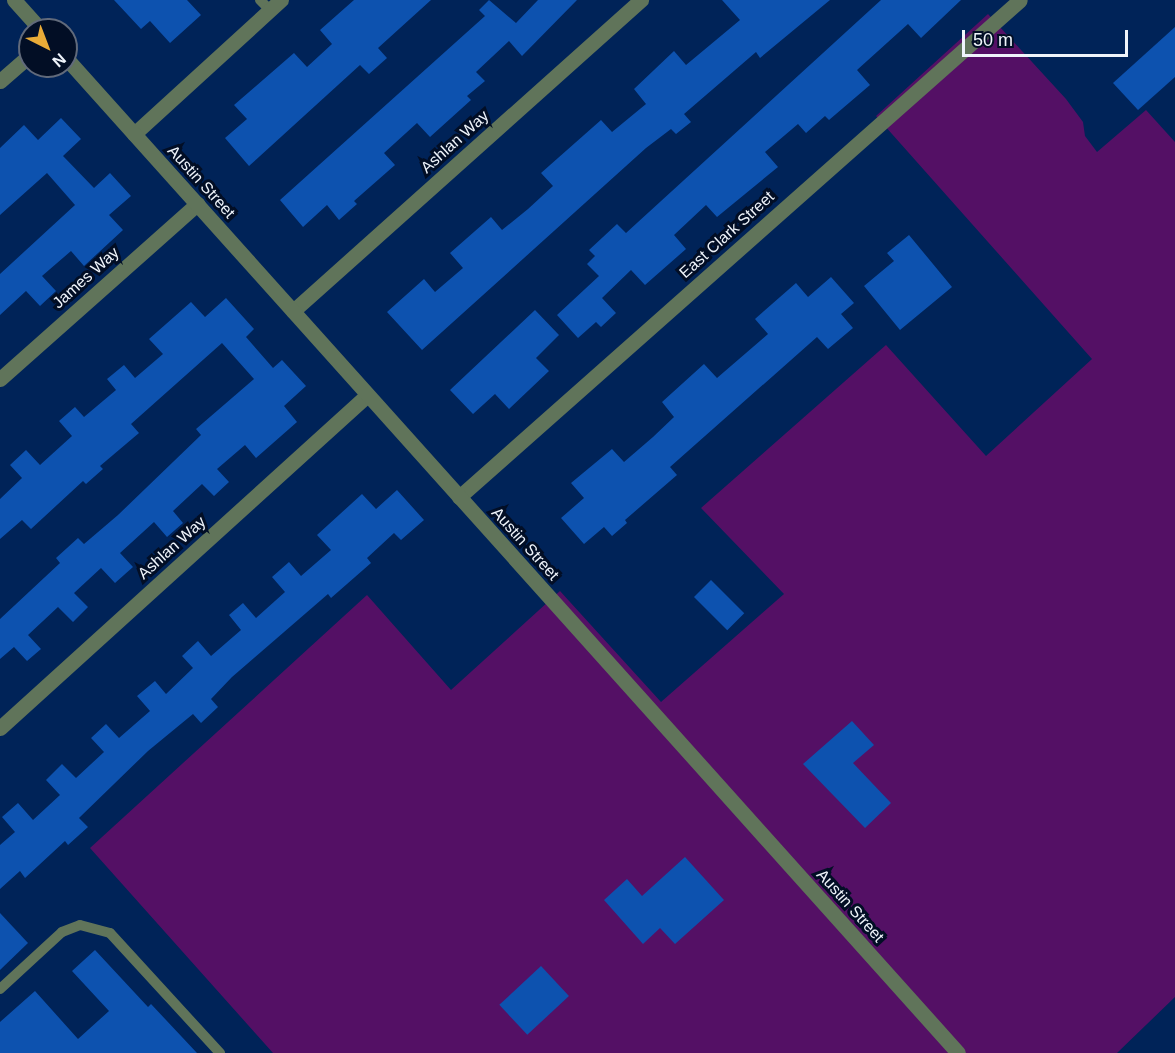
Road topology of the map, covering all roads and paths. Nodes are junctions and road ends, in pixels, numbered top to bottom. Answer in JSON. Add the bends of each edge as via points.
{"nodes":[{"id":1,"x":14,"y":0,"type":"edge"},
{"id":2,"x":641,"y":0,"type":"edge"},
{"id":3,"x":1020,"y":0,"type":"edge"},
{"id":4,"x":270,"y":3,"type":"edge"},
{"id":5,"x":30,"y":18,"type":"edge"},
{"id":6,"x":18,"y":65,"type":"edge"},
{"id":7,"x":78,"y":71,"type":"edge"},
{"id":8,"x":0,"y":81,"type":"edge"},
{"id":9,"x":134,"y":134,"type":"junction"},
{"id":10,"x":197,"y":204,"type":"junction"},
{"id":11,"x":293,"y":311,"type":"junction"},
{"id":12,"x":0,"y":379,"type":"edge"},
{"id":13,"x":367,"y":395,"type":"junction"},
{"id":14,"x":459,"y":497,"type":"junction"},
{"id":15,"x":0,"y":728,"type":"edge"},
{"id":16,"x":0,"y":989,"type":"edge"},
{"id":17,"x":220,"y":1053,"type":"edge"},
{"id":18,"x":958,"y":1053,"type":"edge"}],
"edges":[{"from":1,"to":5,"type":"street"},
{"from":2,"to":11,"type":"street","name":"Ashlan Way"},
{"from":3,"to":14,"type":"street","name":"East Clark Street"},
{"from":4,"to":9,"type":"street"},
{"from":6,"to":8,"type":"street"},
{"from":7,"to":9,"type":"street","name":"Austin Street"},
{"from":9,"to":10,"type":"street","name":"Austin Street"},
{"from":10,"to":11,"type":"street","name":"Austin Street"},
{"from":10,"to":12,"type":"street","name":"James Way"},
{"from":11,"to":13,"type":"street","name":"Austin Street"},
{"from":13,"to":14,"type":"street","name":"Austin Street"},
{"from":13,"to":15,"type":"street","name":"Ashlan Way"},
{"from":14,"to":18,"type":"street","name":"Austin Street"},
{"from":16,"to":17,"type":"lane","via":[[62,932],[80,926],[110,933]]}]}
